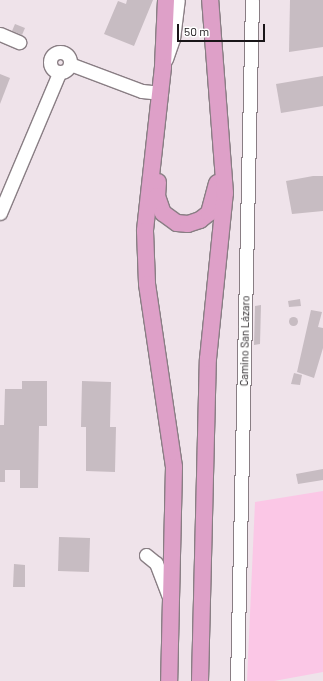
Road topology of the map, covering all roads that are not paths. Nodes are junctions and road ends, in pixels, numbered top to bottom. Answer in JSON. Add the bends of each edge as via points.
{"nodes":[{"id":1,"x":169,"y":0,"type":"edge"},
{"id":2,"x":210,"y":0,"type":"edge"},
{"id":3,"x":252,"y":0,"type":"edge"},
{"id":4,"x":0,"y":34,"type":"edge"},
{"id":5,"x":19,"y":42,"type":"dead end"},
{"id":6,"x":70,"y":64,"type":"junction"},
{"id":7,"x":59,"y":73,"type":"junction"},
{"id":8,"x":161,"y":93,"type":"junction"},
{"id":9,"x":156,"y":140,"type":"junction"},
{"id":10,"x":222,"y":164,"type":"junction"},
{"id":11,"x":0,"y":213,"type":"edge"},
{"id":12,"x":146,"y":555,"type":"dead end"},
{"id":13,"x":171,"y":603,"type":"junction"},
{"id":14,"x":169,"y":681,"type":"edge"},
{"id":15,"x":200,"y":681,"type":"edge"},
{"id":16,"x":237,"y":681,"type":"edge"}],
"edges":[{"from":1,"to":8,"type":"main road"},
{"from":2,"to":10,"type":"main road"},
{"from":3,"to":16,"type":"street","name":"Camino San Lázaro"},
{"from":4,"to":5,"type":"street"},
{"from":6,"to":7,"type":"street","via":[[67,70]]},
{"from":6,"to":7,"type":"street","via":[[66,54],[54,54],[50,65]]},
{"from":6,"to":8,"type":"street","via":[[142,91]]},
{"from":7,"to":11,"type":"street"},
{"from":8,"to":9,"type":"main road"},
{"from":9,"to":10,"type":"main road","via":[[160,164],[158,202],[167,217],[177,223],[194,223],[209,213],[214,202]]},
{"from":9,"to":13,"type":"main road","via":[[150,164],[145,252],[150,310],[174,467]]},
{"from":10,"to":15,"type":"main road","via":[[225,175],[224,208],[208,359]]},
{"from":12,"to":13,"type":"street","via":[[156,563]]},
{"from":13,"to":14,"type":"main road"}]}
